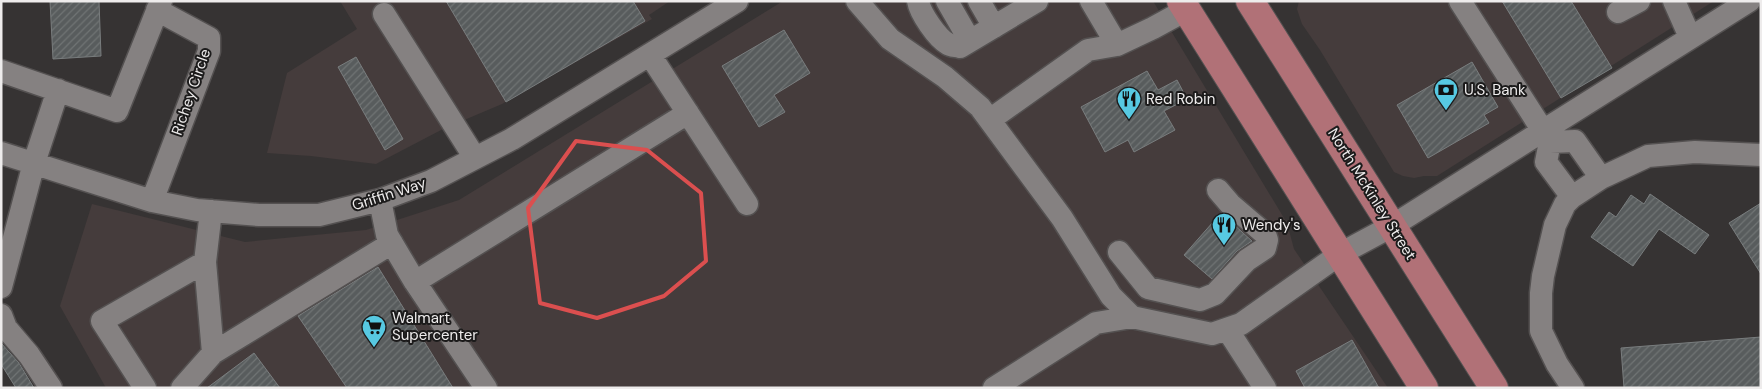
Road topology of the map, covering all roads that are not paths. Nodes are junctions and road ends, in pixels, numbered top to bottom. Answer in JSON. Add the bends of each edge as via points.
{"nodes":[{"id":1,"x":737,"y":1,"type":"edge"},
{"id":2,"x":857,"y":1,"type":"edge"},
{"id":3,"x":918,"y":1,"type":"edge"},
{"id":4,"x":947,"y":1,"type":"edge"},
{"id":5,"x":979,"y":1,"type":"edge"},
{"id":6,"x":1038,"y":1,"type":"edge"},
{"id":7,"x":1090,"y":1,"type":"edge"},
{"id":8,"x":1250,"y":1,"type":"edge"},
{"id":9,"x":1460,"y":1,"type":"edge"},
{"id":10,"x":1639,"y":1,"type":"edge"},
{"id":11,"x":1674,"y":1,"type":"edge"},
{"id":12,"x":1749,"y":1,"type":"edge"},
{"id":13,"x":159,"y":6,"type":"edge"},
{"id":14,"x":1184,"y":6,"type":"edge"},
{"id":15,"x":1618,"y":12,"type":"dead end"},
{"id":16,"x":384,"y":14,"type":"dead end"},
{"id":17,"x":994,"y":27,"type":"junction"},
{"id":18,"x":1690,"y":37,"type":"junction"},
{"id":19,"x":970,"y":40,"type":"junction"},
{"id":20,"x":1117,"y":45,"type":"junction"},
{"id":21,"x":650,"y":55,"type":"junction"},
{"id":22,"x":1,"y":71,"type":"edge"},
{"id":23,"x":58,"y":90,"type":"junction"},
{"id":24,"x":688,"y":114,"type":"junction"},
{"id":25,"x":991,"y":119,"type":"junction"},
{"id":26,"x":1546,"y":136,"type":"junction"},
{"id":27,"x":1,"y":153,"type":"edge"},
{"id":28,"x":1761,"y":155,"type":"edge"},
{"id":29,"x":475,"y":158,"type":"junction"},
{"id":30,"x":34,"y":163,"type":"junction"},
{"id":31,"x":1602,"y":178,"type":"junction"},
{"id":32,"x":1218,"y":190,"type":"dead end"},
{"id":33,"x":1572,"y":197,"type":"junction"},
{"id":34,"x":380,"y":200,"type":"junction"},
{"id":35,"x":152,"y":202,"type":"junction"},
{"id":36,"x":748,"y":204,"type":"dead end"},
{"id":37,"x":210,"y":211,"type":"junction"},
{"id":38,"x":1392,"y":226,"type":"junction"},
{"id":39,"x":392,"y":243,"type":"junction"},
{"id":40,"x":1119,"y":252,"type":"dead end"},
{"id":41,"x":1340,"y":254,"type":"junction"},
{"id":42,"x":205,"y":262,"type":"junction"},
{"id":43,"x":415,"y":282,"type":"junction"},
{"id":44,"x":1,"y":288,"type":"edge"},
{"id":45,"x":1,"y":316,"type":"edge"},
{"id":46,"x":1132,"y":318,"type":"junction"},
{"id":47,"x":1228,"y":329,"type":"junction"},
{"id":48,"x":213,"y":353,"type":"junction"},
{"id":49,"x":51,"y":388,"type":"edge"},
{"id":50,"x":144,"y":388,"type":"edge"},
{"id":51,"x":182,"y":388,"type":"edge"},
{"id":52,"x":486,"y":388,"type":"edge"},
{"id":53,"x":994,"y":388,"type":"edge"},
{"id":54,"x":1265,"y":388,"type":"edge"},
{"id":55,"x":1424,"y":388,"type":"edge"},
{"id":56,"x":1494,"y":388,"type":"edge"},
{"id":57,"x":1573,"y":388,"type":"edge"}],
"edges":[{"from":1,"to":21,"type":"street","name":"Griffin Way"},
{"from":2,"to":25,"type":"street","via":[[890,39],[945,77]]},
{"from":3,"to":19,"type":"street","via":[[939,38],[960,47]]},
{"from":4,"to":19,"type":"street"},
{"from":5,"to":17,"type":"street"},
{"from":6,"to":17,"type":"street"},
{"from":7,"to":20,"type":"street"},
{"from":8,"to":38,"type":"main road","name":"North McKinley Street"},
{"from":9,"to":26,"type":"street"},
{"from":10,"to":15,"type":"street"},
{"from":11,"to":18,"type":"street"},
{"from":12,"to":18,"type":"street"},
{"from":13,"to":23,"type":"street","name":"Richey Circle","via":[[117,111]]},
{"from":13,"to":35,"type":"street","name":"Richey Circle","via":[[209,38],[209,51]]},
{"from":14,"to":20,"type":"street","via":[[1153,28]]},
{"from":14,"to":41,"type":"main road"},
{"from":16,"to":29,"type":"street"},
{"from":17,"to":19,"type":"street"},
{"from":18,"to":26,"type":"street"},
{"from":20,"to":25,"type":"street","via":[[1088,50]]},
{"from":21,"to":24,"type":"street"},
{"from":21,"to":29,"type":"street","name":"Griffin Way"},
{"from":22,"to":23,"type":"street","name":"Richey Circle"},
{"from":23,"to":30,"type":"street"},
{"from":24,"to":36,"type":"street"},
{"from":24,"to":43,"type":"street"},
{"from":25,"to":46,"type":"street","via":[[1062,218],[1110,296]]},
{"from":26,"to":31,"type":"street","via":[[1575,142]]},
{"from":26,"to":33,"type":"street","via":[[1546,162]]},
{"from":26,"to":38,"type":"street"},
{"from":27,"to":30,"type":"street","name":"Griffin Way"},
{"from":28,"to":31,"type":"street","via":[[1695,152],[1648,156]]},
{"from":29,"to":34,"type":"street","name":"Griffin Way","via":[[431,181]]},
{"from":30,"to":35,"type":"street","name":"Griffin Way"},
{"from":30,"to":44,"type":"street"},
{"from":31,"to":33,"type":"street"},
{"from":32,"to":40,"type":"street","via":[[1265,234],[1267,240],[1264,248],[1247,260],[1215,294],[1200,300],[1148,288]]},
{"from":33,"to":57,"type":"street","via":[[1555,225],[1548,253],[1541,293],[1541,331]]},
{"from":34,"to":37,"type":"street","name":"Griffin Way","via":[[319,215]]},
{"from":34,"to":39,"type":"street","via":[[387,235]]},
{"from":35,"to":37,"type":"street","name":"Griffin Way"},
{"from":37,"to":42,"type":"street"},
{"from":38,"to":41,"type":"street"},
{"from":38,"to":56,"type":"main road","name":"North McKinley Street"},
{"from":39,"to":43,"type":"street"},
{"from":39,"to":48,"type":"street"},
{"from":41,"to":47,"type":"street","via":[[1241,324]]},
{"from":41,"to":55,"type":"main road"},
{"from":42,"to":48,"type":"street"},
{"from":42,"to":50,"type":"street","via":[[102,321]]},
{"from":43,"to":52,"type":"street"},
{"from":45,"to":49,"type":"street","via":[[6,328],[29,354]]},
{"from":46,"to":47,"type":"street","via":[[1212,334]]},
{"from":46,"to":53,"type":"street","via":[[1096,323]]},
{"from":47,"to":54,"type":"street"},
{"from":48,"to":51,"type":"street"}]}
